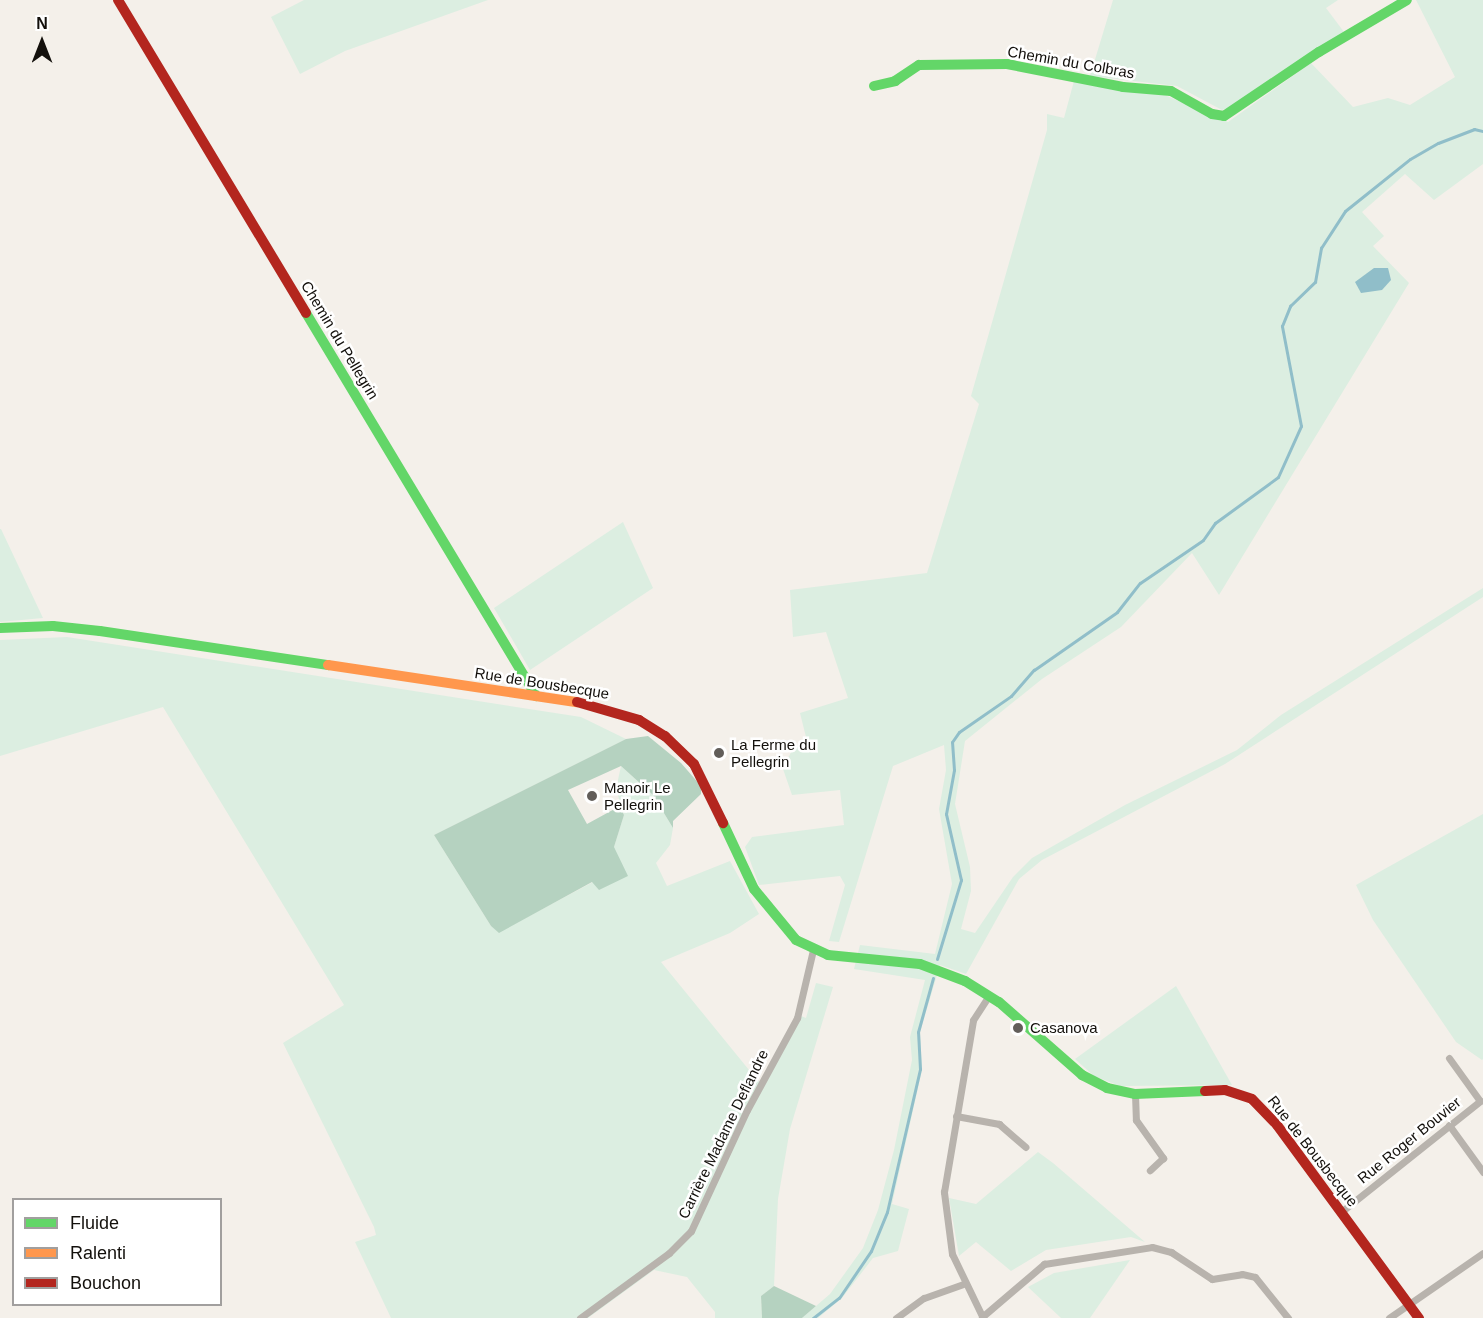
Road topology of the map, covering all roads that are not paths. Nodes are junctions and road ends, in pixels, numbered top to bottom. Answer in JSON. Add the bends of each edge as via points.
{"nodes":[{"id":1,"x":117,"y":0,"type":"edge"},
{"id":2,"x":1407,"y":0,"type":"edge"},
{"id":3,"x":874,"y":86,"type":"dead end"},
{"id":4,"x":0,"y":628,"type":"edge"},
{"id":5,"x":537,"y":696,"type":"junction"},
{"id":6,"x":813,"y":950,"type":"junction"},
{"id":7,"x":989,"y":995,"type":"junction"},
{"id":8,"x":1449,"y":1058,"type":"dead end"},
{"id":9,"x":1135,"y":1094,"type":"junction"},
{"id":10,"x":1482,"y":1100,"type":"edge"},
{"id":11,"x":956,"y":1116,"type":"junction"},
{"id":12,"x":1449,"y":1125,"type":"junction"},
{"id":13,"x":1025,"y":1147,"type":"dead end"},
{"id":14,"x":1150,"y":1170,"type":"dead end"},
{"id":15,"x":1483,"y":1172,"type":"edge"},
{"id":16,"x":1341,"y":1212,"type":"junction"},
{"id":17,"x":1483,"y":1253,"type":"edge"},
{"id":18,"x":963,"y":1284,"type":"junction"},
{"id":19,"x":1409,"y":1304,"type":"junction"},
{"id":20,"x":982,"y":1317,"type":"edge"},
{"id":21,"x":580,"y":1318,"type":"edge"},
{"id":22,"x":896,"y":1318,"type":"edge"},
{"id":23,"x":1288,"y":1318,"type":"edge"},
{"id":24,"x":1389,"y":1318,"type":"edge"},
{"id":25,"x":1419,"y":1318,"type":"edge"}],
"edges":[{"from":1,"to":5,"type":"street","name":"Chemin du Pellegrin"},
{"from":2,"to":3,"type":"street","name":"Chemin du Colbras","via":[[1319,52],[1224,116],[1212,114],[1171,91],[1123,87],[1007,64],[918,64],[895,81]]},
{"from":4,"to":5,"type":"street","name":"Rue de Bousbecque","via":[[84,629]]},
{"from":5,"to":6,"type":"street","name":"Rue de Bousbecque","via":[[617,711],[646,724],[675,745],[701,774],[762,901],[789,934]]},
{"from":6,"to":7,"type":"street","name":"Rue de Bousbecque","via":[[926,966]]},
{"from":6,"to":21,"type":"street","name":"Carrière Madame Deflandre","via":[[797,1018],[752,1101],[691,1231],[669,1253]]},
{"from":7,"to":9,"type":"street","name":"Rue de Bousbecque","via":[[1088,1078],[1107,1088]]},
{"from":7,"to":11,"type":"street","via":[[973,1020]]},
{"from":8,"to":10,"type":"street","name":"Rue Roger Bouvier"},
{"from":9,"to":14,"type":"street","via":[[1136,1120],[1163,1158]]},
{"from":9,"to":16,"type":"street","name":"Rue de Bousbecque","via":[[1226,1090],[1252,1099],[1272,1118]]},
{"from":10,"to":12,"type":"street","name":"Rue Roger Bouvier"},
{"from":11,"to":13,"type":"street","via":[[999,1124]]},
{"from":11,"to":18,"type":"street","via":[[945,1176],[944,1209],[948,1238]]},
{"from":12,"to":15,"type":"street"},
{"from":12,"to":16,"type":"street","name":"Rue Roger Bouvier"},
{"from":16,"to":19,"type":"street","name":"Rue de Bousbecque"},
{"from":17,"to":19,"type":"street"},
{"from":18,"to":20,"type":"street"},
{"from":18,"to":22,"type":"street","via":[[924,1298]]},
{"from":19,"to":24,"type":"street"},
{"from":19,"to":25,"type":"street","name":"Rue de Bousbecque"},
{"from":20,"to":23,"type":"street","via":[[1044,1264],[1152,1247],[1171,1252],[1212,1279],[1242,1274],[1255,1277]]}]}
